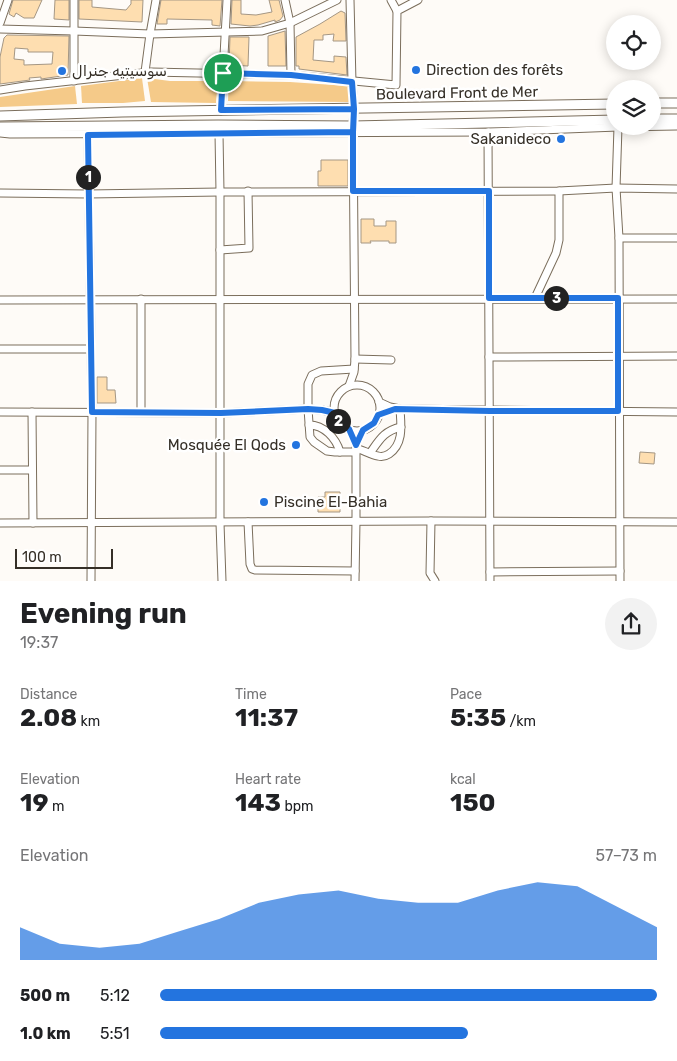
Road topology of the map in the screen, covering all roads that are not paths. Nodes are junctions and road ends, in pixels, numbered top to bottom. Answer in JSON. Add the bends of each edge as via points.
{"nodes":[{"id":1,"x":8,"y":0,"type":"edge"},
{"id":2,"x":74,"y":0,"type":"edge"},
{"id":3,"x":156,"y":0,"type":"edge"},
{"id":4,"x":227,"y":0,"type":"edge"},
{"id":5,"x":285,"y":0,"type":"edge"},
{"id":6,"x":337,"y":0,"type":"edge"},
{"id":7,"x":350,"y":0,"type":"edge"},
{"id":8,"x":391,"y":0,"type":"edge"},
{"id":9,"x":418,"y":0,"type":"edge"},
{"id":10,"x":397,"y":11,"type":"junction"},
{"id":11,"x":0,"y":23,"type":"edge"},
{"id":12,"x":290,"y":23,"type":"junction"},
{"id":13,"x":0,"y":29,"type":"edge"},
{"id":14,"x":74,"y":31,"type":"junction"},
{"id":15,"x":226,"y":32,"type":"junction"},
{"id":16,"x":150,"y":34,"type":"junction"},
{"id":17,"x":145,"y":72,"type":"junction"},
{"id":18,"x":223,"y":73,"type":"junction"},
{"id":19,"x":291,"y":75,"type":"junction"},
{"id":20,"x":74,"y":81,"type":"junction"},
{"id":21,"x":352,"y":82,"type":"junction"},
{"id":22,"x":0,"y":90,"type":"edge"},
{"id":23,"x":661,"y":103,"type":"edge"},
{"id":24,"x":677,"y":103,"type":"edge"},
{"id":25,"x":606,"y":104,"type":"edge"},
{"id":26,"x":354,"y":109,"type":"junction"},
{"id":27,"x":221,"y":110,"type":"junction"},
{"id":28,"x":0,"y":116,"type":"edge"},
{"id":29,"x":677,"y":118,"type":"edge"},
{"id":30,"x":661,"y":119,"type":"edge"},
{"id":31,"x":606,"y":120,"type":"edge"},
{"id":32,"x":661,"y":126,"type":"edge"},
{"id":33,"x":677,"y":126,"type":"edge"},
{"id":34,"x":0,"y":127,"type":"edge"},
{"id":35,"x":606,"y":127,"type":"edge"},
{"id":36,"x":353,"y":129,"type":"junction"},
{"id":37,"x":0,"y":132,"type":"edge"},
{"id":38,"x":488,"y":132,"type":"junction"},
{"id":39,"x":219,"y":133,"type":"junction"},
{"id":40,"x":88,"y":135,"type":"junction"},
{"id":41,"x":618,"y":135,"type":"edge"},
{"id":42,"x":616,"y":188,"type":"junction"},
{"id":43,"x":677,"y":189,"type":"edge"},
{"id":44,"x":248,"y":191,"type":"junction"},
{"id":45,"x":353,"y":191,"type":"junction"},
{"id":46,"x":489,"y":191,"type":"junction"},
{"id":47,"x":559,"y":191,"type":"junction"},
{"id":48,"x":220,"y":192,"type":"junction"},
{"id":49,"x":0,"y":193,"type":"edge"},
{"id":50,"x":88,"y":194,"type":"junction"},
{"id":51,"x":619,"y":238,"type":"junction"},
{"id":52,"x":677,"y":238,"type":"edge"},
{"id":53,"x":220,"y":250,"type":"junction"},
{"id":54,"x":489,"y":298,"type":"junction"},
{"id":55,"x":535,"y":298,"type":"junction"},
{"id":56,"x":618,"y":298,"type":"junction"},
{"id":57,"x":141,"y":299,"type":"junction"},
{"id":58,"x":354,"y":299,"type":"junction"},
{"id":59,"x":677,"y":299,"type":"edge"},
{"id":60,"x":0,"y":300,"type":"edge"},
{"id":61,"x":90,"y":300,"type":"junction"},
{"id":62,"x":220,"y":300,"type":"junction"},
{"id":63,"x":0,"y":349,"type":"edge"},
{"id":64,"x":91,"y":349,"type":"junction"},
{"id":65,"x":618,"y":356,"type":"junction"},
{"id":66,"x":677,"y":356,"type":"edge"},
{"id":67,"x":489,"y":357,"type":"junction"},
{"id":68,"x":355,"y":358,"type":"junction"},
{"id":69,"x":391,"y":360,"type":"dead end"},
{"id":70,"x":354,"y":371,"type":"junction"},
{"id":71,"x":361,"y":385,"type":"junction"},
{"id":72,"x":349,"y":386,"type":"junction"},
{"id":73,"x":379,"y":402,"type":"junction"},
{"id":74,"x":335,"y":403,"type":"junction"},
{"id":75,"x":312,"y":409,"type":"junction"},
{"id":76,"x":398,"y":409,"type":"junction"},
{"id":77,"x":490,"y":411,"type":"junction"},
{"id":78,"x":618,"y":411,"type":"junction"},
{"id":79,"x":0,"y":412,"type":"edge"},
{"id":80,"x":32,"y":412,"type":"junction"},
{"id":81,"x":92,"y":412,"type":"junction"},
{"id":82,"x":141,"y":412,"type":"junction"},
{"id":83,"x":677,"y":412,"type":"edge"},
{"id":84,"x":221,"y":413,"type":"junction"},
{"id":85,"x":335,"y":413,"type":"junction"},
{"id":86,"x":378,"y":415,"type":"junction"},
{"id":87,"x":309,"y":425,"type":"junction"},
{"id":88,"x":402,"y":427,"type":"junction"},
{"id":89,"x":349,"y":429,"type":"junction"},
{"id":90,"x":363,"y":430,"type":"junction"},
{"id":91,"x":356,"y":448,"type":"junction"},
{"id":92,"x":340,"y":452,"type":"junction"},
{"id":93,"x":370,"y":453,"type":"junction"},
{"id":94,"x":0,"y":470,"type":"edge"},
{"id":95,"x":32,"y":470,"type":"junction"},
{"id":96,"x":356,"y":521,"type":"junction"},
{"id":97,"x":431,"y":521,"type":"junction"},
{"id":98,"x":490,"y":521,"type":"junction"},
{"id":99,"x":91,"y":522,"type":"junction"},
{"id":100,"x":248,"y":522,"type":"junction"},
{"id":101,"x":619,"y":522,"type":"junction"},
{"id":102,"x":677,"y":522,"type":"edge"},
{"id":103,"x":0,"y":523,"type":"edge"},
{"id":104,"x":33,"y":523,"type":"junction"},
{"id":105,"x":220,"y":523,"type":"junction"},
{"id":106,"x":355,"y":571,"type":"junction"},
{"id":107,"x":620,"y":571,"type":"junction"},
{"id":108,"x":490,"y":572,"type":"junction"},
{"id":109,"x":91,"y":581,"type":"edge"},
{"id":110,"x":222,"y":581,"type":"edge"},
{"id":111,"x":355,"y":581,"type":"edge"},
{"id":112,"x":435,"y":581,"type":"edge"},
{"id":113,"x":490,"y":581,"type":"edge"},
{"id":114,"x":620,"y":581,"type":"edge"}],
"edges":[{"from":1,"to":11,"type":"street"},
{"from":2,"to":14,"type":"street"},
{"from":3,"to":16,"type":"street"},
{"from":4,"to":15,"type":"street"},
{"from":5,"to":12,"type":"street"},
{"from":6,"to":12,"type":"street"},
{"from":7,"to":21,"type":"street"},
{"from":8,"to":10,"type":"street"},
{"from":9,"to":10,"type":"street"},
{"from":10,"to":21,"type":"street","via":[[396,85]]},
{"from":12,"to":15,"type":"street","via":[[262,31]]},
{"from":12,"to":19,"type":"street"},
{"from":13,"to":14,"type":"street"},
{"from":14,"to":16,"type":"street"},
{"from":14,"to":20,"type":"street"},
{"from":15,"to":16,"type":"street"},
{"from":15,"to":18,"type":"street"},
{"from":16,"to":17,"type":"street"},
{"from":17,"to":18,"type":"street"},
{"from":17,"to":20,"type":"street"},
{"from":18,"to":19,"type":"street"},
{"from":18,"to":27,"type":"street"},
{"from":19,"to":21,"type":"street"},
{"from":20,"to":22,"type":"street"},
{"from":21,"to":26,"type":"street"},
{"from":23,"to":24,"type":"main road"},
{"from":25,"to":26,"type":"main road","name":"Boulevard Front de Mer"},
{"from":26,"to":27,"type":"main road","name":"Boulevard Front de Mer"},
{"from":26,"to":36,"type":"street"},
{"from":27,"to":28,"type":"main road","name":"Boulevard Front de Mer"},
{"from":29,"to":30,"type":"main road"},
{"from":31,"to":36,"type":"main road","name":"Boulevard Front de Mer"},
{"from":32,"to":33,"type":"street"},
{"from":34,"to":36,"type":"main road","name":"Boulevard Front de Mer","via":[[208,125]]},
{"from":35,"to":38,"type":"street"},
{"from":36,"to":38,"type":"street"},
{"from":36,"to":39,"type":"street"},
{"from":36,"to":45,"type":"street"},
{"from":37,"to":40,"type":"street"},
{"from":38,"to":46,"type":"street"},
{"from":39,"to":40,"type":"street"},
{"from":39,"to":48,"type":"street"},
{"from":40,"to":50,"type":"street"},
{"from":41,"to":42,"type":"street"},
{"from":42,"to":43,"type":"street"},
{"from":42,"to":47,"type":"street"},
{"from":42,"to":51,"type":"street"},
{"from":44,"to":45,"type":"street"},
{"from":44,"to":48,"type":"street"},
{"from":44,"to":53,"type":"street","via":[[249,248]]},
{"from":45,"to":46,"type":"street"},
{"from":45,"to":58,"type":"street"},
{"from":46,"to":47,"type":"street"},
{"from":46,"to":54,"type":"street"},
{"from":47,"to":55,"type":"street","via":[[559,240]]},
{"from":48,"to":50,"type":"street"},
{"from":48,"to":53,"type":"street"},
{"from":49,"to":50,"type":"street"},
{"from":50,"to":61,"type":"street"},
{"from":51,"to":52,"type":"street"},
{"from":51,"to":56,"type":"street"},
{"from":53,"to":62,"type":"street"},
{"from":54,"to":55,"type":"street"},
{"from":54,"to":58,"type":"street"},
{"from":54,"to":67,"type":"street"},
{"from":55,"to":56,"type":"street"},
{"from":56,"to":59,"type":"street"},
{"from":56,"to":65,"type":"street"},
{"from":57,"to":61,"type":"street"},
{"from":57,"to":62,"type":"street"},
{"from":57,"to":82,"type":"street"},
{"from":58,"to":62,"type":"street"},
{"from":58,"to":68,"type":"street"},
{"from":60,"to":61,"type":"street"},
{"from":61,"to":64,"type":"street"},
{"from":62,"to":84,"type":"street"},
{"from":63,"to":64,"type":"street"},
{"from":64,"to":81,"type":"street"},
{"from":65,"to":66,"type":"street"},
{"from":65,"to":67,"type":"street"},
{"from":65,"to":78,"type":"street"},
{"from":67,"to":77,"type":"street"},
{"from":68,"to":69,"type":"street"},
{"from":68,"to":70,"type":"street"},
{"from":70,"to":71,"type":"street"},
{"from":70,"to":72,"type":"street"},
{"from":70,"to":75,"type":"street","via":[[321,371],[312,375],[308,384]]},
{"from":71,"to":72,"type":"street"},
{"from":71,"to":73,"type":"street","via":[[371,390]]},
{"from":72,"to":74,"type":"street","via":[[341,391]]},
{"from":73,"to":76,"type":"street"},
{"from":73,"to":86,"type":"street"},
{"from":74,"to":75,"type":"street"},
{"from":74,"to":85,"type":"street"},
{"from":75,"to":84,"type":"street"},
{"from":75,"to":85,"type":"street"},
{"from":75,"to":87,"type":"street"},
{"from":76,"to":77,"type":"street"},
{"from":76,"to":86,"type":"street"},
{"from":76,"to":88,"type":"street"},
{"from":77,"to":78,"type":"street"},
{"from":77,"to":98,"type":"street"},
{"from":78,"to":83,"type":"street"},
{"from":78,"to":101,"type":"street"},
{"from":79,"to":80,"type":"street"},
{"from":80,"to":81,"type":"street"},
{"from":80,"to":95,"type":"street"},
{"from":81,"to":82,"type":"street"},
{"from":81,"to":99,"type":"street"},
{"from":82,"to":84,"type":"street"},
{"from":84,"to":105,"type":"street"},
{"from":85,"to":89,"type":"street","via":[[340,423]]},
{"from":86,"to":90,"type":"street","via":[[374,423]]},
{"from":87,"to":92,"type":"street","via":[[325,431]]},
{"from":87,"to":92,"type":"street","via":[[314,442],[327,451]]},
{"from":88,"to":93,"type":"street","via":[[384,434]]},
{"from":88,"to":93,"type":"street","via":[[395,449],[379,457]]},
{"from":89,"to":90,"type":"street"},
{"from":89,"to":91,"type":"street"},
{"from":90,"to":91,"type":"street"},
{"from":91,"to":92,"type":"street"},
{"from":91,"to":93,"type":"street"},
{"from":91,"to":96,"type":"street"},
{"from":94,"to":95,"type":"street"},
{"from":95,"to":104,"type":"street"},
{"from":96,"to":97,"type":"street"},
{"from":96,"to":100,"type":"street"},
{"from":96,"to":106,"type":"street"},
{"from":97,"to":98,"type":"street"},
{"from":97,"to":112,"type":"street","via":[[430,573]]},
{"from":98,"to":101,"type":"street"},
{"from":98,"to":108,"type":"street"},
{"from":99,"to":104,"type":"street"},
{"from":99,"to":105,"type":"street"},
{"from":99,"to":109,"type":"street"},
{"from":100,"to":105,"type":"street"},
{"from":100,"to":106,"type":"street","via":[[252,569]]},
{"from":101,"to":102,"type":"street"},
{"from":101,"to":107,"type":"street"},
{"from":103,"to":104,"type":"street"},
{"from":105,"to":110,"type":"street"},
{"from":106,"to":111,"type":"street"},
{"from":107,"to":108,"type":"street"},
{"from":107,"to":114,"type":"street"},
{"from":108,"to":113,"type":"street"}]}
